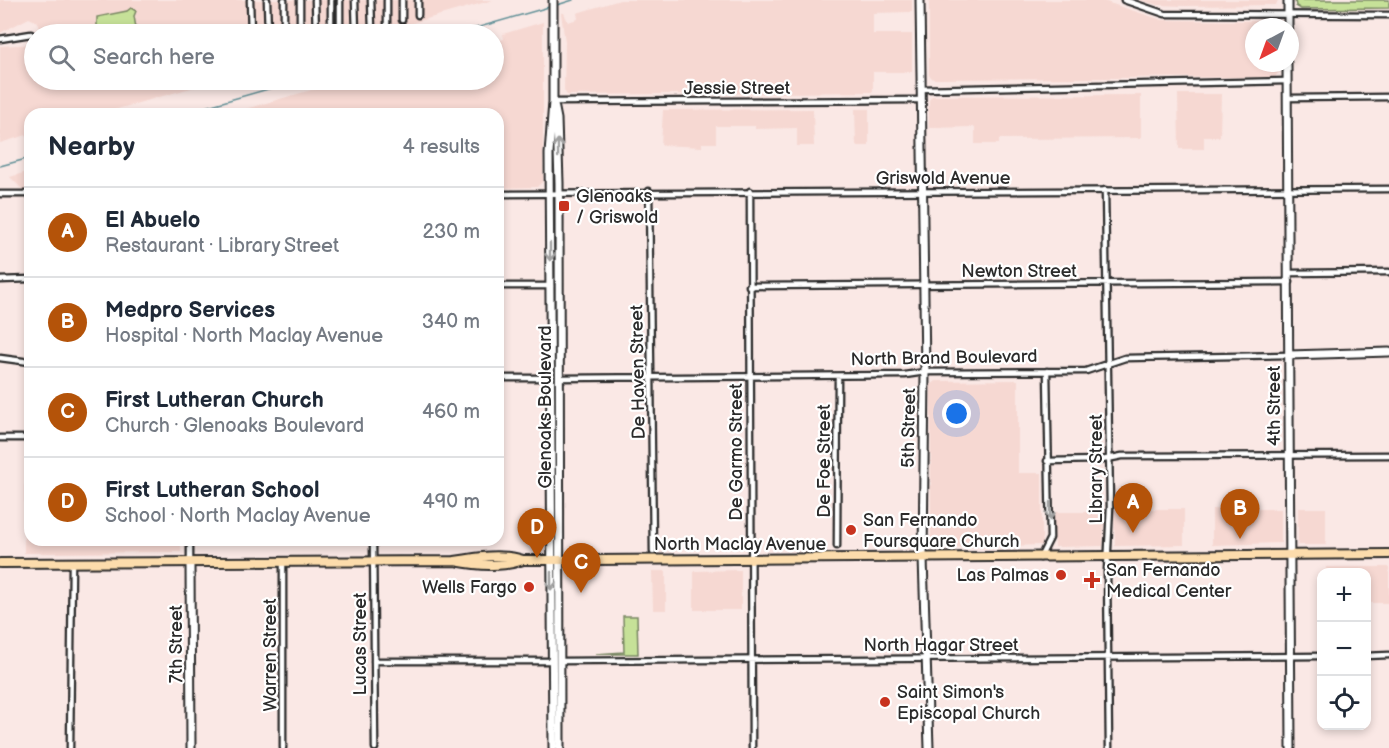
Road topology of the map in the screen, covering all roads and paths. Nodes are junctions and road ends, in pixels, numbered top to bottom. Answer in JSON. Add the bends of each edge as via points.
{"nodes":[{"id":1,"x":250,"y":0,"type":"edge"},
{"id":2,"x":267,"y":0,"type":"edge"},
{"id":3,"x":284,"y":0,"type":"edge"},
{"id":4,"x":300,"y":0,"type":"edge"},
{"id":5,"x":315,"y":0,"type":"edge"},
{"id":6,"x":331,"y":0,"type":"edge"},
{"id":7,"x":340,"y":0,"type":"edge"},
{"id":8,"x":355,"y":0,"type":"edge"},
{"id":9,"x":371,"y":0,"type":"edge"},
{"id":10,"x":387,"y":0,"type":"edge"},
{"id":11,"x":402,"y":0,"type":"edge"},
{"id":12,"x":418,"y":0,"type":"edge"},
{"id":13,"x":553,"y":0,"type":"edge"},
{"id":14,"x":920,"y":0,"type":"edge"},
{"id":15,"x":1124,"y":0,"type":"edge"},
{"id":16,"x":1288,"y":0,"type":"edge"},
{"id":17,"x":418,"y":15,"type":"dead end"},
{"id":18,"x":1389,"y":15,"type":"edge"},
{"id":19,"x":1288,"y":16,"type":"junction"},
{"id":20,"x":402,"y":20,"type":"dead end"},
{"id":21,"x":251,"y":24,"type":"edge"},
{"id":22,"x":268,"y":24,"type":"edge"},
{"id":23,"x":284,"y":24,"type":"edge"},
{"id":24,"x":300,"y":24,"type":"edge"},
{"id":25,"x":316,"y":24,"type":"edge"},
{"id":26,"x":331,"y":24,"type":"edge"},
{"id":27,"x":340,"y":24,"type":"edge"},
{"id":28,"x":356,"y":24,"type":"edge"},
{"id":29,"x":372,"y":24,"type":"edge"},
{"id":30,"x":387,"y":24,"type":"dead end"},
{"id":31,"x":24,"y":35,"type":"edge"},
{"id":32,"x":0,"y":39,"type":"edge"},
{"id":33,"x":1287,"y":72,"type":"edge"},
{"id":34,"x":1287,"y":81,"type":"junction"},
{"id":35,"x":921,"y":89,"type":"junction"},
{"id":36,"x":1389,"y":97,"type":"edge"},
{"id":37,"x":1287,"y":98,"type":"junction"},
{"id":38,"x":920,"y":100,"type":"junction"},
{"id":39,"x":553,"y":102,"type":"junction"},
{"id":40,"x":1288,"y":189,"type":"junction"},
{"id":41,"x":1389,"y":189,"type":"edge"},
{"id":42,"x":1105,"y":190,"type":"junction"},
{"id":43,"x":750,"y":191,"type":"junction"},
{"id":44,"x":650,"y":192,"type":"junction"},
{"id":45,"x":922,"y":192,"type":"junction"},
{"id":46,"x":0,"y":194,"type":"edge"},
{"id":47,"x":24,"y":194,"type":"edge"},
{"id":48,"x":504,"y":194,"type":"edge"},
{"id":49,"x":549,"y":194,"type":"junction"},
{"id":50,"x":559,"y":194,"type":"junction"},
{"id":51,"x":1389,"y":272,"type":"edge"},
{"id":52,"x":1290,"y":273,"type":"junction"},
{"id":53,"x":24,"y":279,"type":"edge"},
{"id":54,"x":0,"y":280,"type":"edge"},
{"id":55,"x":1290,"y":282,"type":"junction"},
{"id":56,"x":1105,"y":284,"type":"junction"},
{"id":57,"x":924,"y":285,"type":"junction"},
{"id":58,"x":504,"y":286,"type":"edge"},
{"id":59,"x":550,"y":286,"type":"junction"},
{"id":60,"x":559,"y":286,"type":"junction"},
{"id":61,"x":748,"y":286,"type":"junction"},
{"id":62,"x":1389,"y":352,"type":"edge"},
{"id":63,"x":1289,"y":355,"type":"junction"},
{"id":64,"x":0,"y":358,"type":"edge"},
{"id":65,"x":24,"y":361,"type":"edge"},
{"id":66,"x":1107,"y":364,"type":"junction"},
{"id":67,"x":1047,"y":371,"type":"junction"},
{"id":68,"x":925,"y":372,"type":"junction"},
{"id":69,"x":749,"y":376,"type":"junction"},
{"id":70,"x":838,"y":376,"type":"junction"},
{"id":71,"x":651,"y":377,"type":"junction"},
{"id":72,"x":504,"y":378,"type":"edge"},
{"id":73,"x":550,"y":378,"type":"junction"},
{"id":74,"x":560,"y":378,"type":"junction"},
{"id":75,"x":0,"y":438,"type":"edge"},
{"id":76,"x":24,"y":438,"type":"edge"},
{"id":77,"x":1389,"y":455,"type":"edge"},
{"id":78,"x":1289,"y":456,"type":"junction"},
{"id":79,"x":1109,"y":459,"type":"junction"},
{"id":80,"x":1047,"y":461,"type":"junction"},
{"id":81,"x":190,"y":546,"type":"edge"},
{"id":82,"x":373,"y":546,"type":"edge"},
{"id":83,"x":837,"y":546,"type":"dead end"},
{"id":84,"x":653,"y":552,"type":"dead end"},
{"id":85,"x":1389,"y":554,"type":"edge"},
{"id":86,"x":1290,"y":555,"type":"junction"},
{"id":87,"x":1108,"y":557,"type":"junction"},
{"id":88,"x":923,"y":558,"type":"junction"},
{"id":89,"x":1040,"y":558,"type":"junction"},
{"id":90,"x":750,"y":559,"type":"junction"},
{"id":91,"x":551,"y":560,"type":"junction"},
{"id":92,"x":561,"y":560,"type":"junction"},
{"id":93,"x":373,"y":562,"type":"junction"},
{"id":94,"x":72,"y":563,"type":"junction"},
{"id":95,"x":190,"y":563,"type":"junction"},
{"id":96,"x":283,"y":563,"type":"junction"},
{"id":97,"x":0,"y":564,"type":"edge"},
{"id":98,"x":1389,"y":655,"type":"edge"},
{"id":99,"x":1291,"y":656,"type":"junction"},
{"id":100,"x":1317,"y":656,"type":"edge"},
{"id":101,"x":1371,"y":656,"type":"edge"},
{"id":102,"x":1108,"y":657,"type":"junction"},
{"id":103,"x":928,"y":658,"type":"junction"},
{"id":104,"x":751,"y":660,"type":"junction"},
{"id":105,"x":374,"y":661,"type":"junction"},
{"id":106,"x":556,"y":661,"type":"junction"},
{"id":107,"x":70,"y":748,"type":"edge"},
{"id":108,"x":191,"y":748,"type":"edge"},
{"id":109,"x":283,"y":748,"type":"edge"},
{"id":110,"x":375,"y":748,"type":"edge"},
{"id":111,"x":553,"y":748,"type":"edge"},
{"id":112,"x":560,"y":748,"type":"edge"},
{"id":113,"x":752,"y":748,"type":"edge"},
{"id":114,"x":928,"y":748,"type":"edge"},
{"id":115,"x":1108,"y":748,"type":"edge"},
{"id":116,"x":1291,"y":748,"type":"edge"}],
"edges":[{"from":1,"to":21,"type":"street"},
{"from":2,"to":22,"type":"street"},
{"from":3,"to":23,"type":"street"},
{"from":4,"to":24,"type":"street"},
{"from":5,"to":25,"type":"street"},
{"from":6,"to":26,"type":"street"},
{"from":7,"to":27,"type":"street"},
{"from":8,"to":28,"type":"street"},
{"from":9,"to":29,"type":"street"},
{"from":10,"to":30,"type":"street"},
{"from":11,"to":20,"type":"street"},
{"from":12,"to":17,"type":"street"},
{"from":13,"to":39,"type":"street","name":"Glenoaks Boulevard"},
{"from":14,"to":35,"type":"street","name":"5th Street"},
{"from":15,"to":19,"type":"street","via":[[1165,14]]},
{"from":16,"to":19,"type":"street"},
{"from":18,"to":19,"type":"street"},
{"from":31,"to":32,"type":"street"},
{"from":33,"to":34,"type":"street","name":"4th Street"},
{"from":34,"to":35,"type":"street"},
{"from":34,"to":37,"type":"street","name":"4th Street"},
{"from":35,"to":38,"type":"street","name":"5th Street"},
{"from":36,"to":37,"type":"street"},
{"from":37,"to":40,"type":"street","name":"4th Street"},
{"from":38,"to":39,"type":"street","name":"Jessie Street"},
{"from":38,"to":45,"type":"street","name":"5th Street"},
{"from":39,"to":49,"type":"street","name":"Glenoaks Boulevard"},
{"from":50,"to":39,"type":"street","name":"Glenoaks Boulevard","one_way":true},
{"from":40,"to":41,"type":"street","name":"Griswold Avenue"},
{"from":40,"to":42,"type":"street","name":"Griswold Avenue"},
{"from":40,"to":52,"type":"street","name":"4th Street"},
{"from":42,"to":45,"type":"street","name":"Griswold Avenue"},
{"from":42,"to":56,"type":"street","name":"Library Street"},
{"from":43,"to":44,"type":"street","name":"Griswold Avenue"},
{"from":43,"to":45,"type":"street","name":"Griswold Avenue"},
{"from":43,"to":61,"type":"street","name":"De Garmo Street"},
{"from":44,"to":50,"type":"street","name":"Griswold Avenue"},
{"from":44,"to":71,"type":"street","name":"De Haven Street"},
{"from":45,"to":57,"type":"street","name":"5th Street"},
{"from":46,"to":47,"type":"street"},
{"from":48,"to":49,"type":"street","name":"Griswold Avenue"},
{"from":49,"to":50,"type":"street","name":"Griswold Avenue"},
{"from":49,"to":59,"type":"street","name":"Glenoaks Boulevard","one_way":true},
{"from":50,"to":60,"type":"street","name":"Glenoaks Boulevard"},
{"from":51,"to":52,"type":"street"},
{"from":52,"to":55,"type":"street","name":"4th Street"},
{"from":53,"to":54,"type":"street"},
{"from":55,"to":56,"type":"street","name":"Newton Street"},
{"from":55,"to":63,"type":"street","name":"4th Street"},
{"from":56,"to":57,"type":"street","name":"Newton Street"},
{"from":56,"to":66,"type":"street","name":"Library Street"},
{"from":57,"to":61,"type":"street","name":"Newton Street"},
{"from":57,"to":68,"type":"street","name":"5th Street"},
{"from":58,"to":59,"type":"street"},
{"from":59,"to":60,"type":"street"},
{"from":59,"to":73,"type":"street","name":"Glenoaks Boulevard"},
{"from":60,"to":74,"type":"street","name":"Glenoaks Boulevard"},
{"from":61,"to":69,"type":"street","name":"De Garmo Street"},
{"from":62,"to":63,"type":"street","name":"North Brand Boulevard"},
{"from":63,"to":66,"type":"street","name":"North Brand Boulevard","via":[[1125,358]]},
{"from":63,"to":78,"type":"street","name":"4th Street"},
{"from":64,"to":65,"type":"street"},
{"from":66,"to":67,"type":"street","name":"North Brand Boulevard","via":[[1089,370]]},
{"from":66,"to":79,"type":"street","name":"Library Street"},
{"from":67,"to":68,"type":"street","name":"North Brand Boulevard"},
{"from":67,"to":80,"type":"street"},
{"from":68,"to":70,"type":"street","name":"North Brand Boulevard"},
{"from":68,"to":88,"type":"street","name":"5th Street"},
{"from":69,"to":70,"type":"street","name":"North Brand Boulevard"},
{"from":69,"to":71,"type":"street","name":"North Brand Boulevard"},
{"from":69,"to":90,"type":"street","name":"De Garmo Street"},
{"from":70,"to":83,"type":"street","name":"De Foe Street"},
{"from":71,"to":74,"type":"street","name":"North Brand Boulevard"},
{"from":71,"to":84,"type":"street","name":"De Haven Street"},
{"from":72,"to":73,"type":"street","name":"North Brand Boulevard"},
{"from":73,"to":74,"type":"street","name":"North Brand Boulevard"},
{"from":73,"to":91,"type":"street","name":"Glenoaks Boulevard"},
{"from":74,"to":92,"type":"street","name":"Glenoaks Boulevard"},
{"from":75,"to":76,"type":"street"},
{"from":77,"to":78,"type":"street"},
{"from":78,"to":79,"type":"street"},
{"from":78,"to":86,"type":"street","name":"4th Street"},
{"from":79,"to":80,"type":"street"},
{"from":79,"to":87,"type":"street","name":"Library Street"},
{"from":80,"to":89,"type":"street","one_way":true,"via":[[1050,538]]},
{"from":81,"to":95,"type":"street","name":"7th Street"},
{"from":82,"to":93,"type":"street","name":"Lucas Street"},
{"from":85,"to":86,"type":"main road","name":"North Maclay Avenue"},
{"from":86,"to":87,"type":"main road","name":"North Maclay Avenue"},
{"from":86,"to":99,"type":"street","name":"4th Street"},
{"from":87,"to":89,"type":"main road","name":"North Maclay Avenue"},
{"from":87,"to":102,"type":"street","name":"Library Street"},
{"from":88,"to":89,"type":"main road","name":"North Maclay Avenue"},
{"from":88,"to":90,"type":"main road","name":"North Maclay Avenue"},
{"from":88,"to":103,"type":"street","name":"5th Street"},
{"from":90,"to":92,"type":"main road","name":"North Maclay Avenue"},
{"from":90,"to":104,"type":"street","name":"De Garmo Street"},
{"from":91,"to":92,"type":"main road","name":"North Maclay Avenue"},
{"from":91,"to":93,"type":"main road","name":"North Maclay Avenue","via":[[478,565],[455,561]]},
{"from":91,"to":106,"type":"street","name":"Glenoaks Boulevard","one_way":true},
{"from":92,"to":106,"type":"street","name":"Glenoaks Boulevard"},
{"from":93,"to":96,"type":"main road","name":"North Maclay Avenue"},
{"from":93,"to":105,"type":"street","name":"Lucas Street"},
{"from":94,"to":95,"type":"main road","name":"North Maclay Avenue"},
{"from":94,"to":97,"type":"main road","name":"North Maclay Avenue"},
{"from":94,"to":107,"type":"street"},
{"from":95,"to":96,"type":"main road","name":"North Maclay Avenue"},
{"from":95,"to":108,"type":"street","name":"7th Street"},
{"from":96,"to":109,"type":"street","name":"Warren Street"},
{"from":98,"to":101,"type":"street"},
{"from":99,"to":100,"type":"street","name":"North Hagar Street"},
{"from":99,"to":102,"type":"street","name":"North Hagar Street"},
{"from":99,"to":116,"type":"street","name":"4th Street"},
{"from":102,"to":103,"type":"street","name":"North Hagar Street"},
{"from":102,"to":115,"type":"street","name":"Library Street"},
{"from":103,"to":104,"type":"street","name":"North Hagar Street"},
{"from":103,"to":114,"type":"street","name":"5th Street"},
{"from":104,"to":106,"type":"street","name":"North Hagar Street"},
{"from":104,"to":113,"type":"street","name":"De Garmo Street"},
{"from":105,"to":106,"type":"street","name":"North Hagar Street"},
{"from":105,"to":110,"type":"street","name":"Lucas Street"},
{"from":106,"to":111,"type":"street","name":"Glenoaks Boulevard"},
{"from":106,"to":112,"type":"street","name":"Glenoaks Boulevard"}]}
